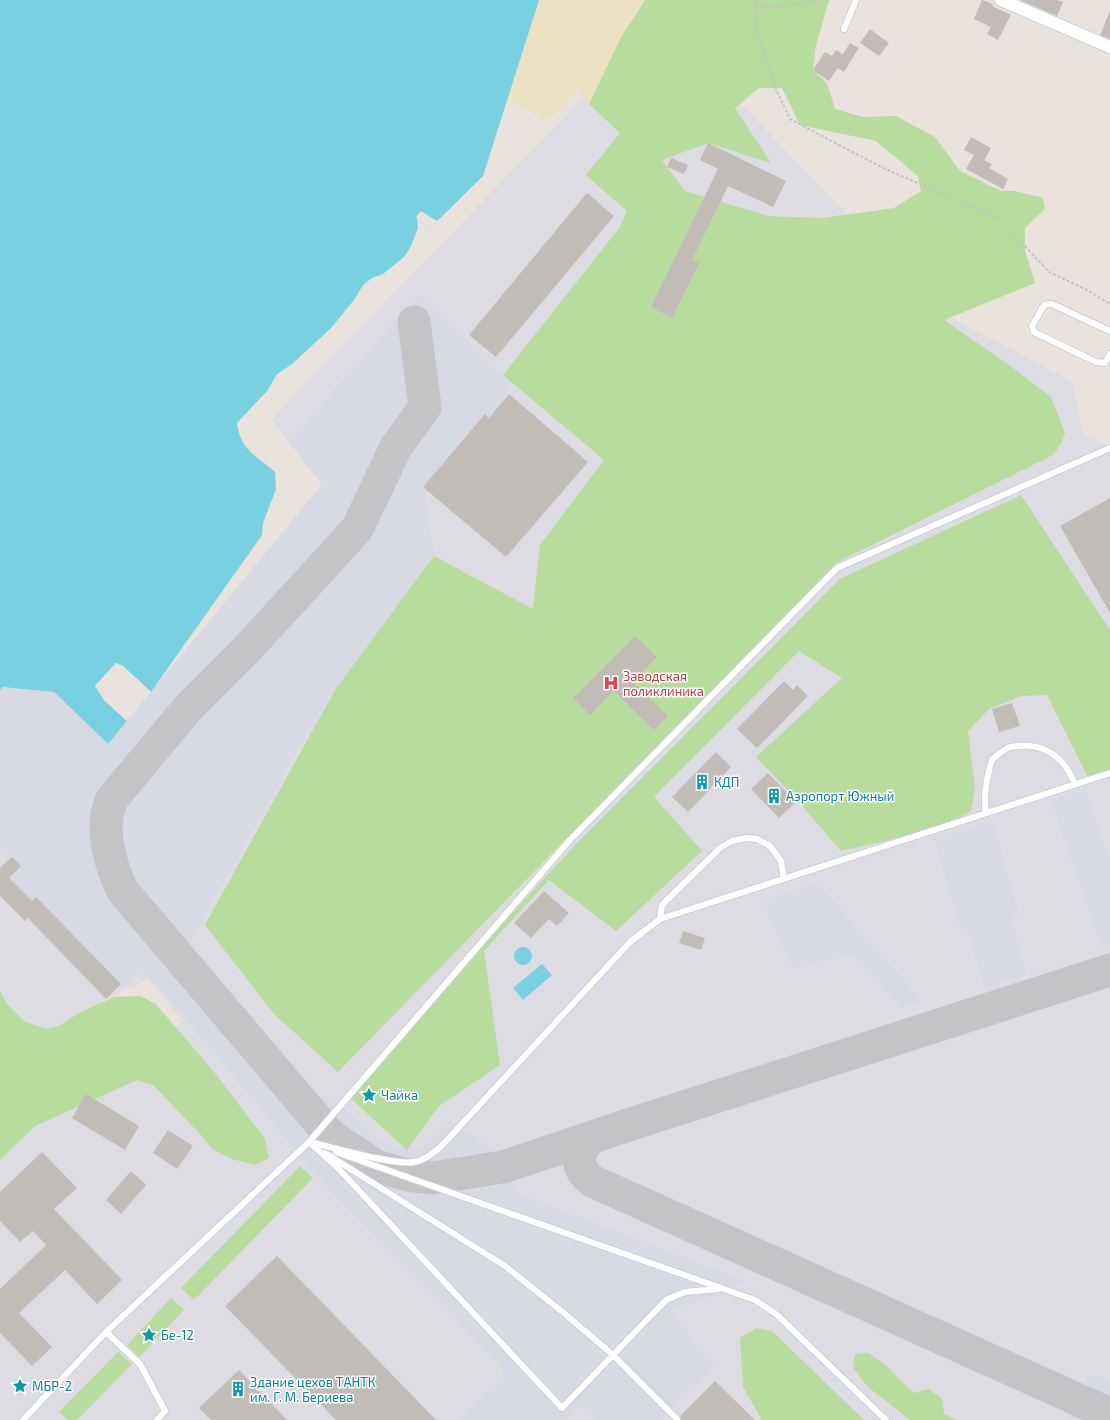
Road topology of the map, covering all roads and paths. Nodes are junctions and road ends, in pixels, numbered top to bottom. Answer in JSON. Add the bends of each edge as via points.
{"nodes":[{"id":1,"x":756,"y":0,"type":"edge"},
{"id":2,"x":821,"y":0,"type":"edge"},
{"id":3,"x":856,"y":0,"type":"edge"},
{"id":4,"x":1001,"y":0,"type":"edge"},
{"id":5,"x":756,"y":5,"type":"junction"},
{"id":6,"x":844,"y":29,"type":"dead end"},
{"id":7,"x":1110,"y":46,"type":"edge"},
{"id":8,"x":1110,"y":304,"type":"edge"},
{"id":9,"x":1110,"y":331,"type":"edge"},
{"id":10,"x":1110,"y":354,"type":"edge"},
{"id":11,"x":1110,"y":448,"type":"edge"},
{"id":12,"x":1110,"y":773,"type":"edge"},
{"id":13,"x":1075,"y":784,"type":"junction"},
{"id":14,"x":986,"y":813,"type":"junction"},
{"id":15,"x":784,"y":879,"type":"junction"},
{"id":16,"x":660,"y":919,"type":"junction"},
{"id":17,"x":309,"y":1142,"type":"junction"},
{"id":18,"x":722,"y":1289,"type":"junction"},
{"id":19,"x":106,"y":1332,"type":"junction"},
{"id":20,"x":613,"y":1355,"type":"junction"},
{"id":21,"x":677,"y":1419,"type":"edge"},
{"id":22,"x":22,"y":1420,"type":"edge"},
{"id":23,"x":157,"y":1420,"type":"edge"},
{"id":24,"x":886,"y":1420,"type":"edge"}],
"edges":[{"from":1,"to":5,"type":"path"},
{"from":2,"to":5,"type":"path","via":[[782,7]]},
{"from":3,"to":6,"type":"lane"},
{"from":4,"to":7,"type":"street"},
{"from":5,"to":8,"type":"path","via":[[756,32],[790,119],[881,167],[1000,219],[1049,272]]},
{"from":9,"to":10,"type":"lane","via":[[1052,304],[1044,305],[1032,326],[1034,332],[1096,362],[1105,363]]},
{"from":11,"to":17,"type":"lane","via":[[836,568],[569,841]]},
{"from":12,"to":13,"type":"lane"},
{"from":13,"to":14,"type":"lane"},
{"from":13,"to":14,"type":"lane","via":[[1069,770],[1053,752],[1034,747],[1008,747],[992,759],[984,801]]},
{"from":14,"to":15,"type":"lane"},
{"from":15,"to":16,"type":"lane"},
{"from":15,"to":16,"type":"lane","via":[[781,861],[770,846],[757,839],[732,841],[720,848],[662,905]]},
{"from":16,"to":17,"type":"lane","via":[[630,942],[433,1153],[414,1162],[388,1160]]},
{"from":17,"to":18,"type":"lane"},
{"from":17,"to":19,"type":"lane"},
{"from":17,"to":20,"type":"lane","via":[[505,1266]]},
{"from":17,"to":20,"type":"lane","via":[[337,1167],[562,1408]]},
{"from":18,"to":20,"type":"lane","via":[[685,1292],[666,1300]]},
{"from":18,"to":24,"type":"lane","via":[[755,1300],[776,1314]]},
{"from":19,"to":22,"type":"lane"},
{"from":19,"to":23,"type":"lane","via":[[140,1364],[165,1411]]},
{"from":20,"to":21,"type":"lane"}]}
